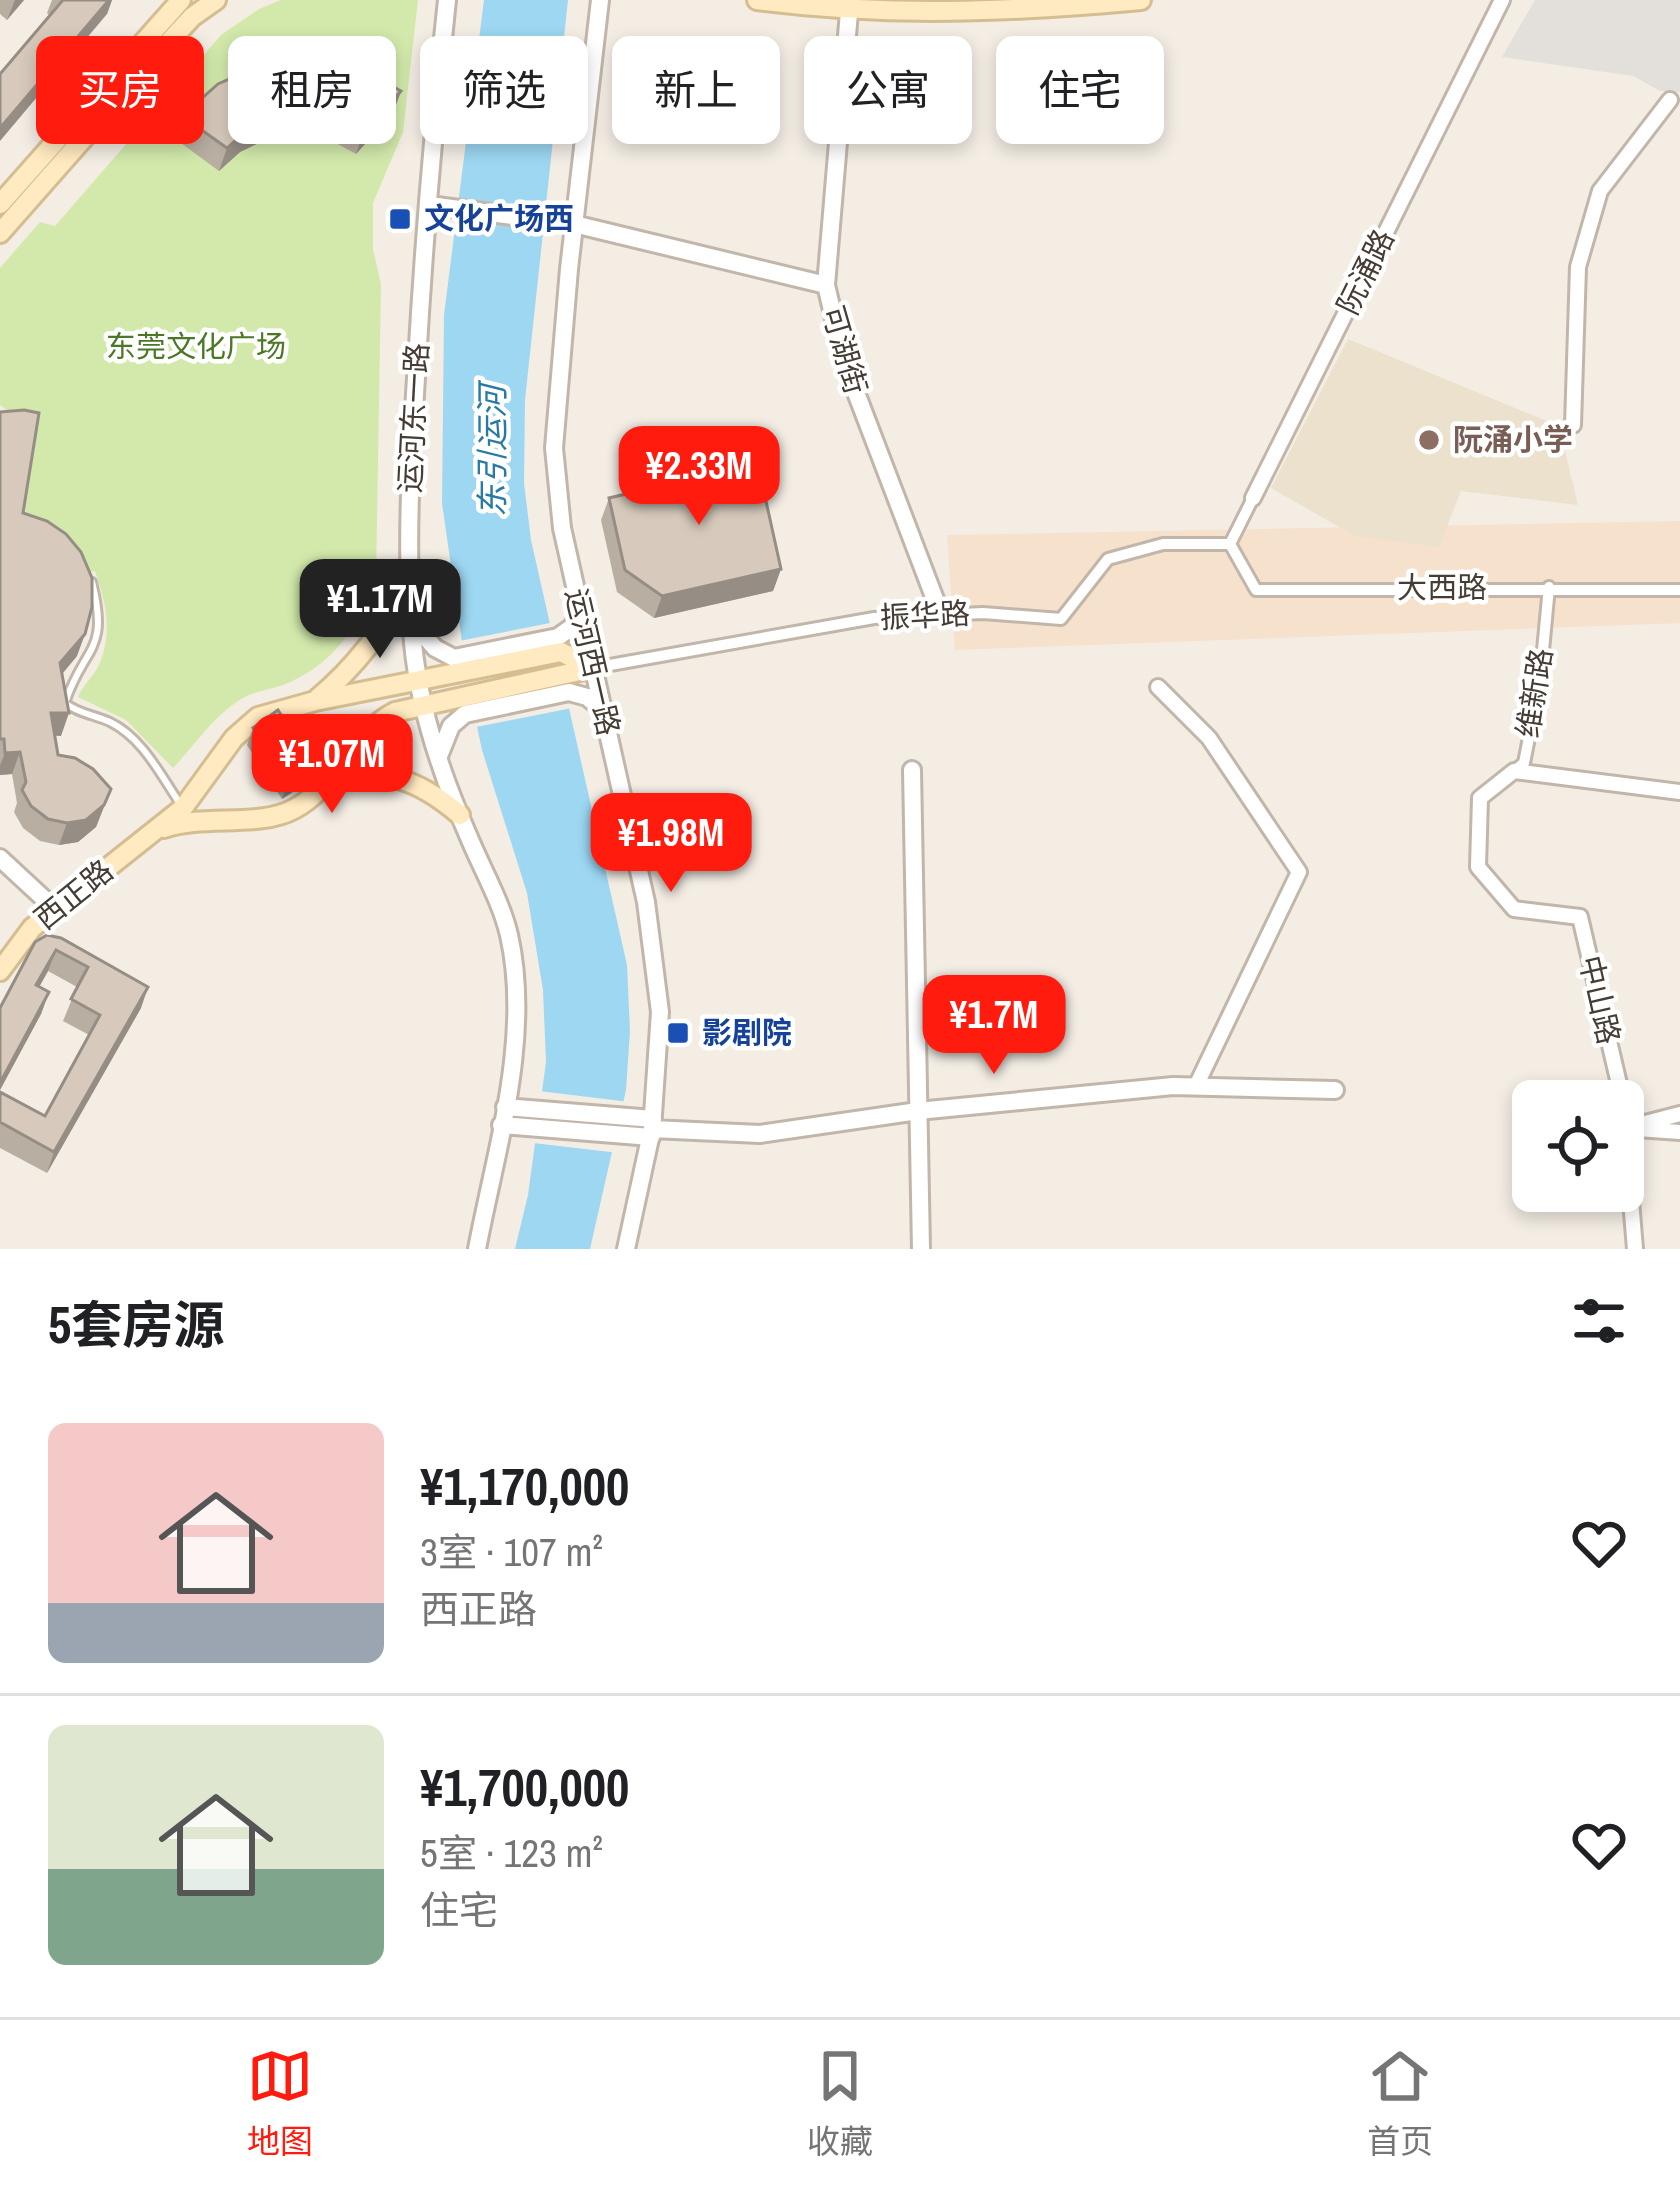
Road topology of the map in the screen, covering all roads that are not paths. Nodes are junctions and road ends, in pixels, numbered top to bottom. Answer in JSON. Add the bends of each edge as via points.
{"nodes":[{"id":1,"x":216,"y":0,"type":"edge"},
{"id":2,"x":447,"y":0,"type":"edge"},
{"id":3,"x":600,"y":0,"type":"edge"},
{"id":4,"x":757,"y":0,"type":"edge"},
{"id":5,"x":1141,"y":0,"type":"edge"},
{"id":6,"x":1502,"y":0,"type":"edge"},
{"id":7,"x":183,"y":4,"type":"edge"},
{"id":8,"x":850,"y":5,"type":"edge"},
{"id":9,"x":1670,"y":100,"type":"dead end"},
{"id":10,"x":0,"y":204,"type":"edge"},
{"id":11,"x":429,"y":205,"type":"junction"},
{"id":12,"x":574,"y":224,"type":"junction"},
{"id":13,"x":0,"y":233,"type":"edge"},
{"id":14,"x":826,"y":285,"type":"junction"},
{"id":15,"x":1574,"y":425,"type":"dead end"},
{"id":16,"x":1253,"y":498,"type":"joint"},
{"id":17,"x":1230,"y":544,"type":"junction"},
{"id":18,"x":410,"y":581,"type":"junction"},
{"id":19,"x":92,"y":582,"type":"edge"},
{"id":20,"x":1549,"y":587,"type":"junction"},
{"id":21,"x":1680,"y":590,"type":"edge"},
{"id":22,"x":580,"y":612,"type":"junction"},
{"id":23,"x":940,"y":615,"type":"junction"},
{"id":24,"x":412,"y":622,"type":"junction"},
{"id":25,"x":560,"y":645,"type":"junction"},
{"id":26,"x":455,"y":666,"type":"junction"},
{"id":27,"x":593,"y":668,"type":"junction"},
{"id":28,"x":420,"y":682,"type":"junction"},
{"id":29,"x":567,"y":684,"type":"junction"},
{"id":30,"x":1157,"y":687,"type":"dead end"},
{"id":31,"x":315,"y":701,"type":"junction"},
{"id":32,"x":425,"y":705,"type":"junction"},
{"id":33,"x":463,"y":705,"type":"junction"},
{"id":34,"x":603,"y":710,"type":"junction"},
{"id":35,"x":439,"y":757,"type":"junction"},
{"id":36,"x":912,"y":770,"type":"dead end"},
{"id":37,"x":1514,"y":771,"type":"junction"},
{"id":38,"x":324,"y":785,"type":"junction"},
{"id":39,"x":1680,"y":792,"type":"edge"},
{"id":40,"x":183,"y":808,"type":"junction"},
{"id":41,"x":460,"y":815,"type":"junction"},
{"id":42,"x":160,"y":830,"type":"junction"},
{"id":43,"x":0,"y":858,"type":"edge"},
{"id":44,"x":55,"y":909,"type":"junction"},
{"id":45,"x":0,"y":970,"type":"edge"},
{"id":46,"x":1618,"y":1080,"type":"edge"},
{"id":47,"x":1196,"y":1086,"type":"junction"},
{"id":48,"x":1335,"y":1090,"type":"dead end"},
{"id":49,"x":918,"y":1112,"type":"junction"},
{"id":50,"x":1680,"y":1114,"type":"edge"},
{"id":51,"x":503,"y":1116,"type":"junction"},
{"id":52,"x":1644,"y":1123,"type":"edge"},
{"id":53,"x":647,"y":1128,"type":"junction"},
{"id":54,"x":1644,"y":1129,"type":"edge"},
{"id":55,"x":1680,"y":1132,"type":"edge"},
{"id":56,"x":1632,"y":1212,"type":"edge"},
{"id":57,"x":477,"y":1249,"type":"edge"},
{"id":58,"x":626,"y":1249,"type":"edge"},
{"id":59,"x":921,"y":1249,"type":"edge"},
{"id":60,"x":1635,"y":1249,"type":"edge"}],
"edges":[{"from":1,"to":7,"type":"main road"},
{"from":2,"to":11,"type":"street","name":"运河东一路"},
{"from":3,"to":12,"type":"street","name":"运河西一路"},
{"from":4,"to":8,"type":"main road"},
{"from":5,"to":8,"type":"main road","via":[[954,13]]},
{"from":6,"to":16,"type":"street","name":"阮涌路"},
{"from":7,"to":10,"type":"main road"},
{"from":7,"to":13,"type":"main road"},
{"from":8,"to":14,"type":"street","name":"可湖街"},
{"from":9,"to":15,"type":"street","via":[[1600,190],[1578,267]]},
{"from":11,"to":12,"type":"street"},
{"from":11,"to":18,"type":"street","name":"运河东一路"},
{"from":12,"to":14,"type":"street"},
{"from":12,"to":22,"type":"street","name":"运河西一路","via":[[554,448]]},
{"from":14,"to":23,"type":"street","name":"可湖街","via":[[844,361]]},
{"from":16,"to":17,"type":"street","name":"阮涌路"},
{"from":17,"to":20,"type":"street","name":"大西路","via":[[1256,590]]},
{"from":17,"to":23,"type":"street","name":"振华路","via":[[1163,544],[1108,559],[1061,619]]},
{"from":18,"to":24,"type":"street","name":"运河东一路"},
{"from":18,"to":31,"type":"main road","via":[[363,654]]},
{"from":19,"to":40,"type":"lane","via":[[101,617],[93,652],[65,703],[128,735]]},
{"from":20,"to":21,"type":"street","name":"大西路"},
{"from":20,"to":37,"type":"street","name":"维新路","via":[[1540,682],[1524,763]]},
{"from":22,"to":25,"type":"street"},
{"from":22,"to":27,"type":"street","name":"运河西一路"},
{"from":23,"to":27,"type":"street","name":"振华路","via":[[874,617]]},
{"from":24,"to":26,"type":"street"},
{"from":24,"to":28,"type":"street","name":"运河东一路"},
{"from":25,"to":26,"type":"main road","name":"西正路"},
{"from":25,"to":27,"type":"main road"},
{"from":26,"to":28,"type":"main road","name":"西正路"},
{"from":27,"to":29,"type":"main road","name":"西正路"},
{"from":27,"to":34,"type":"street","name":"运河西一路"},
{"from":28,"to":31,"type":"main road","name":"西正路"},
{"from":28,"to":32,"type":"street","name":"运河东一路"},
{"from":29,"to":33,"type":"main road","name":"西正路"},
{"from":29,"to":34,"type":"street"},
{"from":30,"to":47,"type":"street","via":[[1209,738],[1299,872]]},
{"from":31,"to":40,"type":"main road","name":"西正路","via":[[246,725]]},
{"from":32,"to":33,"type":"main road","name":"西正路"},
{"from":32,"to":35,"type":"street","name":"运河东一路"},
{"from":32,"to":38,"type":"main road","name":"西正路","via":[[386,717]]},
{"from":33,"to":35,"type":"street"},
{"from":34,"to":53,"type":"street","name":"运河西一路","via":[[655,959],[660,1012]]},
{"from":35,"to":41,"type":"street","name":"运河东一路"},
{"from":36,"to":49,"type":"street"},
{"from":37,"to":39,"type":"street","name":"维新路"},
{"from":37,"to":46,"type":"street","name":"中山路","via":[[1480,798],[1478,867],[1514,908],[1580,916]]},
{"from":38,"to":41,"type":"main road","via":[[362,773],[395,776]]},
{"from":38,"to":42,"type":"main road","name":"西正路","via":[[286,813]]},
{"from":40,"to":42,"type":"main road","name":"西正路"},
{"from":41,"to":51,"type":"street","name":"运河东一路","via":[[508,930],[516,971]]},
{"from":42,"to":44,"type":"main road","name":"西正路"},
{"from":43,"to":44,"type":"street"},
{"from":44,"to":45,"type":"main road","name":"西正路"},
{"from":47,"to":48,"type":"street"},
{"from":47,"to":49,"type":"street"},
{"from":49,"to":53,"type":"street","via":[[760,1134]]},
{"from":49,"to":59,"type":"street"},
{"from":50,"to":52,"type":"street"},
{"from":51,"to":53,"type":"street"},
{"from":51,"to":57,"type":"street","name":"运河东一路"},
{"from":53,"to":58,"type":"street","name":"运河西一路"},
{"from":54,"to":55,"type":"street"},
{"from":56,"to":60,"type":"street","name":"中山路"}]}
